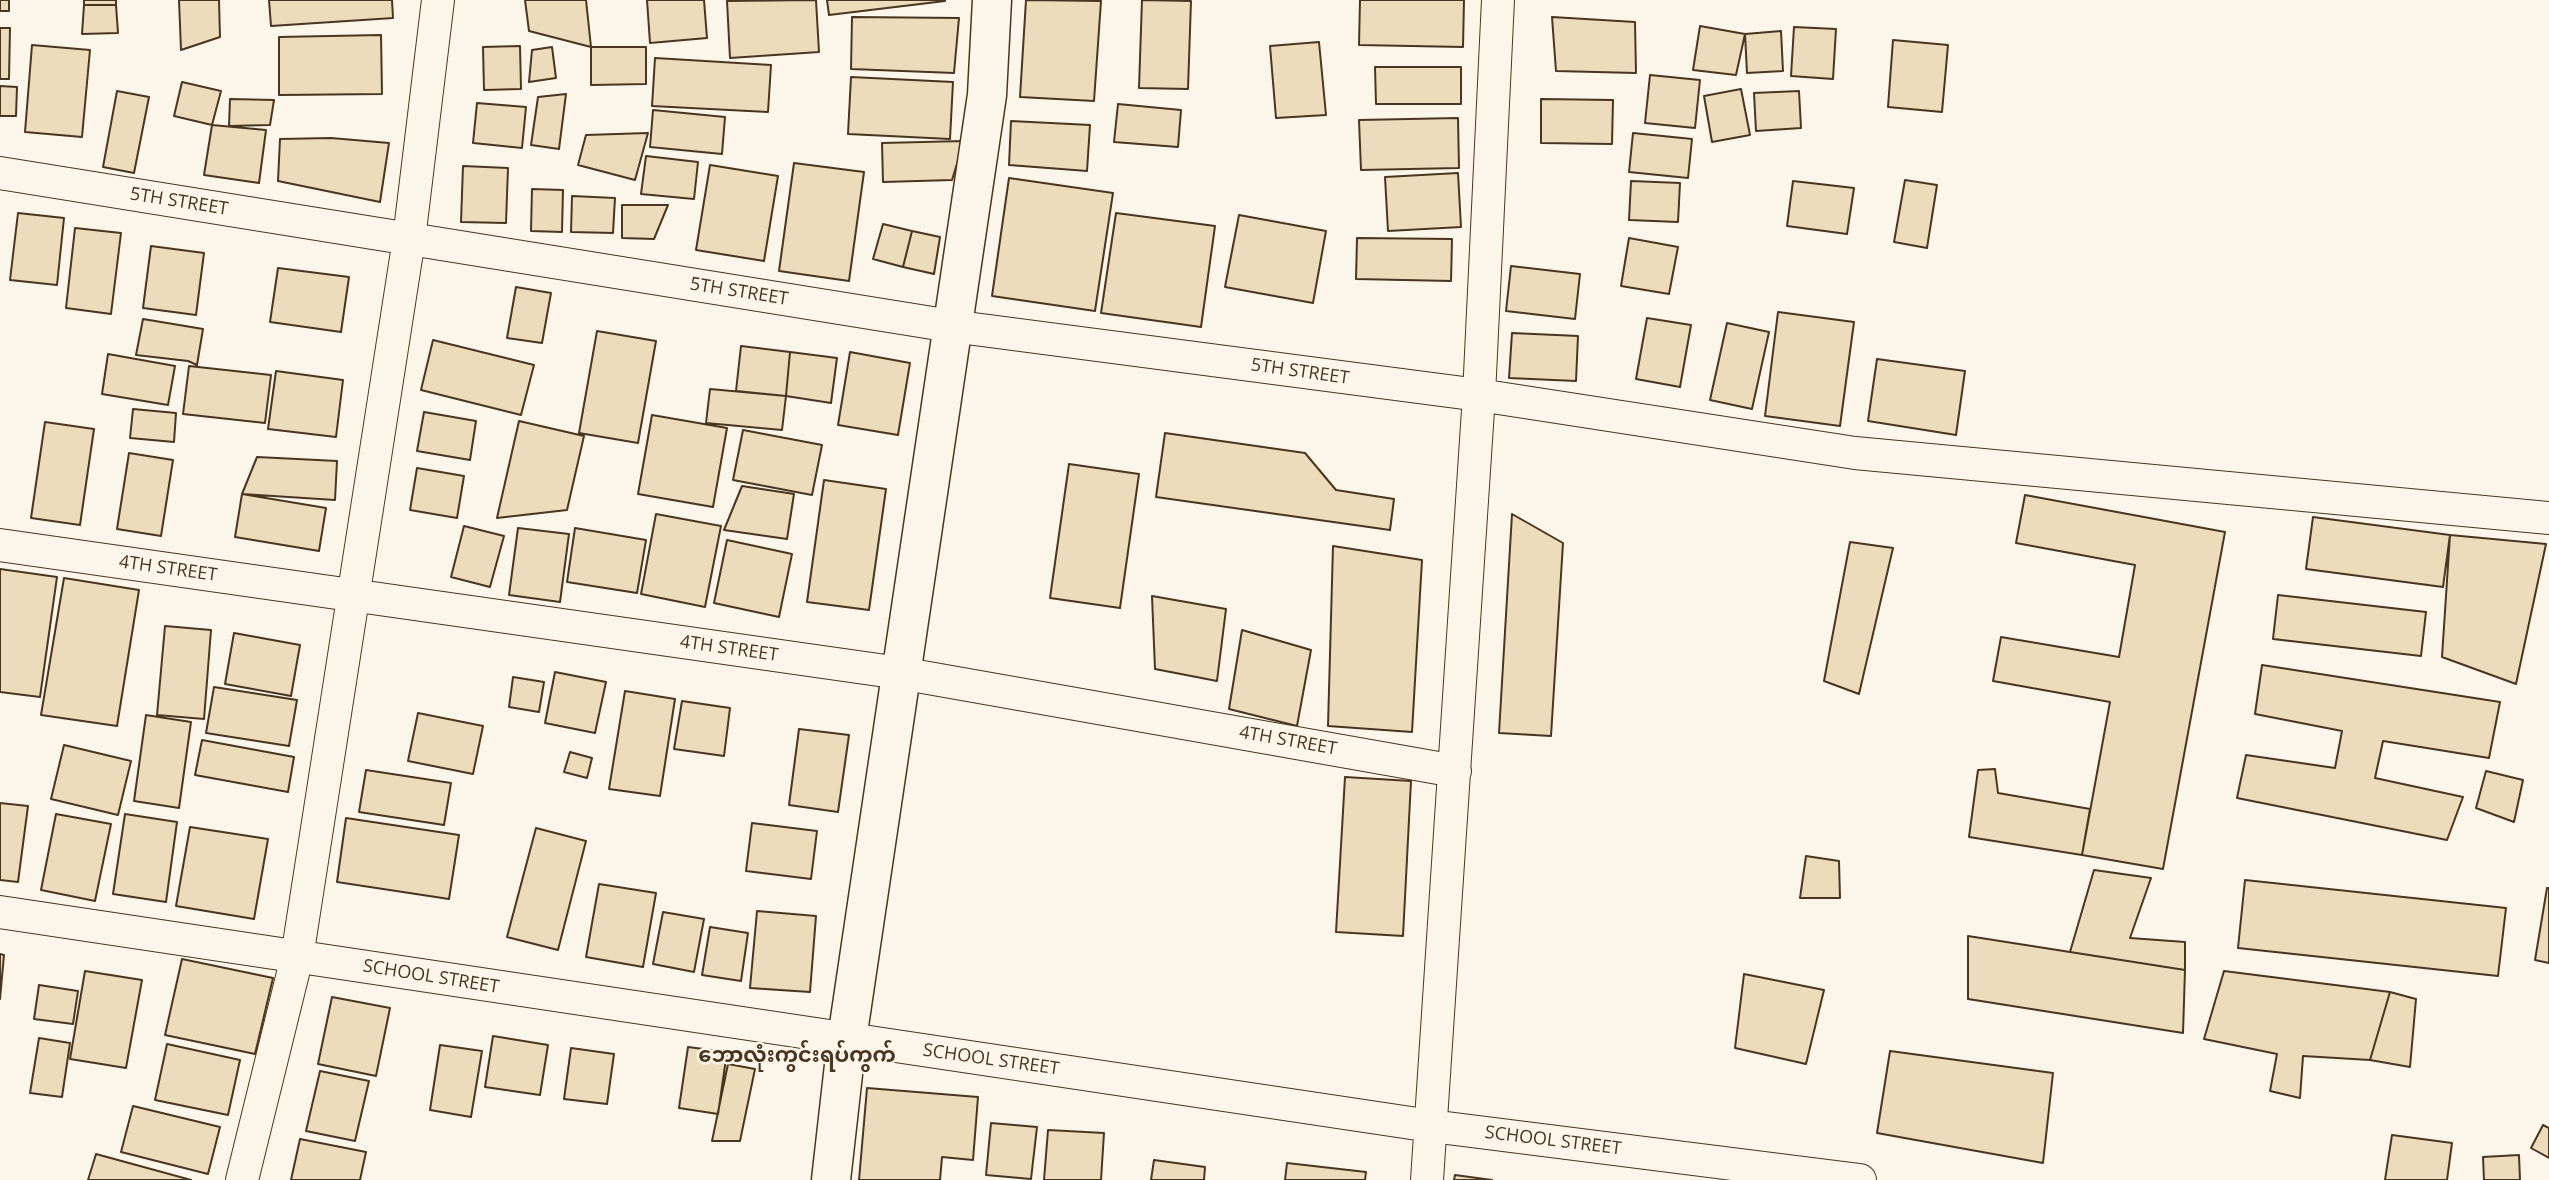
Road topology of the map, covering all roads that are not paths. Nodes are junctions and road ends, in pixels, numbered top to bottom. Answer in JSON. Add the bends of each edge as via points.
{"nodes":[{"id":1,"x":438,"y":0,"type":"edge"},
{"id":2,"x":992,"y":0,"type":"edge"},
{"id":3,"x":1498,"y":0,"type":"edge"},
{"id":4,"x":0,"y":173,"type":"edge"},
{"id":5,"x":410,"y":239,"type":"junction"},
{"id":6,"x":951,"y":326,"type":"junction"},
{"id":7,"x":1479,"y":396,"type":"junction"},
{"id":8,"x":2549,"y":518,"type":"edge"},
{"id":9,"x":0,"y":545,"type":"edge"},
{"id":10,"x":353,"y":596,"type":"junction"},
{"id":11,"x":900,"y":673,"type":"junction"},
{"id":12,"x":1455,"y":771,"type":"junction"},
{"id":13,"x":0,"y":912,"type":"edge"},
{"id":14,"x":297,"y":957,"type":"junction"},
{"id":15,"x":847,"y":1039,"type":"junction"},
{"id":16,"x":1431,"y":1126,"type":"junction"},
{"id":17,"x":242,"y":1180,"type":"edge"},
{"id":18,"x":831,"y":1180,"type":"edge"},
{"id":19,"x":1427,"y":1180,"type":"edge"},
{"id":20,"x":1860,"y":1180,"type":"edge"}],
"edges":[{"from":1,"to":5,"type":"street"},
{"from":2,"to":6,"type":"main road","via":[[987,95]]},
{"from":3,"to":7,"type":"street"},
{"from":4,"to":5,"type":"street","name":"5TH STREET"},
{"from":5,"to":6,"type":"street","name":"5TH STREET"},
{"from":5,"to":10,"type":"street"},
{"from":6,"to":7,"type":"street","name":"5TH STREET"},
{"from":6,"to":11,"type":"main road"},
{"from":7,"to":8,"type":"street","name":"5TH STREET","via":[[1855,453]]},
{"from":7,"to":12,"type":"street"},
{"from":9,"to":10,"type":"street","name":"4TH STREET"},
{"from":10,"to":11,"type":"street","name":"4TH STREET"},
{"from":10,"to":14,"type":"street"},
{"from":11,"to":12,"type":"street","name":"4TH STREET"},
{"from":11,"to":15,"type":"main road"},
{"from":12,"to":16,"type":"street"},
{"from":13,"to":14,"type":"street","name":"SCHOOL STREET"},
{"from":14,"to":15,"type":"street","name":"SCHOOL STREET"},
{"from":14,"to":17,"type":"street"},
{"from":15,"to":16,"type":"street","name":"SCHOOL STREET"},
{"from":15,"to":18,"type":"main road"},
{"from":16,"to":19,"type":"street"},
{"from":16,"to":20,"type":"street","name":"SCHOOL STREET"}]}
